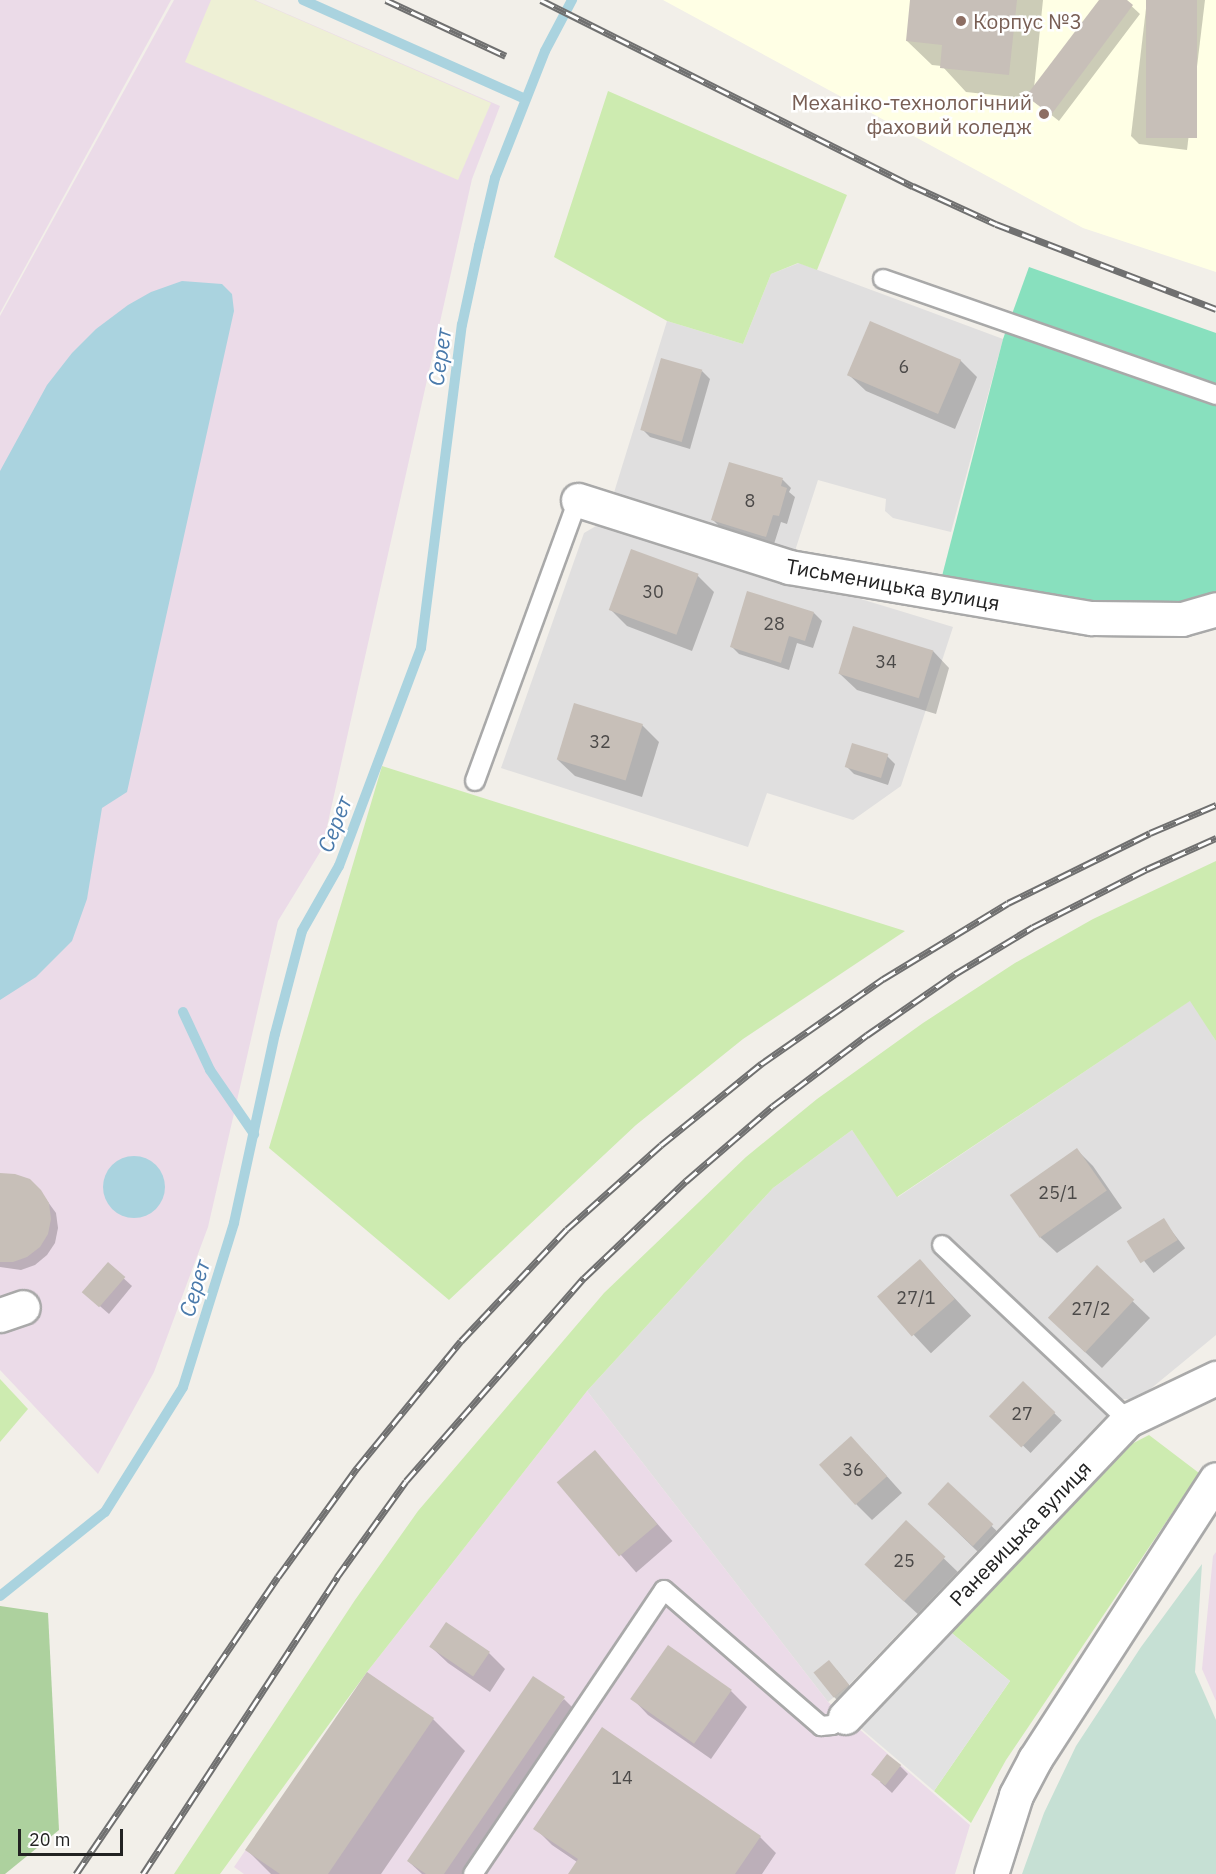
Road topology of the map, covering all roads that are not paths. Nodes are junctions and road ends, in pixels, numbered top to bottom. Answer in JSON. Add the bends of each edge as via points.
{"nodes":[{"id":1,"x":882,"y":279,"type":"dead end"},
{"id":2,"x":1216,"y":395,"type":"edge"},
{"id":3,"x":578,"y":500,"type":"joint"},
{"id":4,"x":1216,"y":609,"type":"edge"},
{"id":5,"x":475,"y":781,"type":"dead end"},
{"id":6,"x":942,"y":1245,"type":"dead end"},
{"id":7,"x":1216,"y":1378,"type":"edge"},
{"id":8,"x":1128,"y":1420,"type":"junction"},
{"id":9,"x":1216,"y":1479,"type":"edge"},
{"id":10,"x":845,"y":1716,"type":"joint"},
{"id":11,"x":473,"y":1874,"type":"edge"},
{"id":12,"x":991,"y":1874,"type":"edge"}],
"edges":[{"from":1,"to":2,"type":"lane"},
{"from":3,"to":4,"type":"street","name":"Тисьменицька вулиця","via":[[789,567],[1092,618],[1182,618]]},
{"from":3,"to":5,"type":"lane"},
{"from":6,"to":8,"type":"lane"},
{"from":7,"to":8,"type":"street","name":"Раневицька вулиця"},
{"from":8,"to":10,"type":"street","name":"Раневицька вулиця"},
{"from":9,"to":12,"type":"street","via":[[1035,1759],[1017,1796]]},
{"from":10,"to":11,"type":"lane","via":[[832,1725],[821,1726],[664,1590]]}]}
